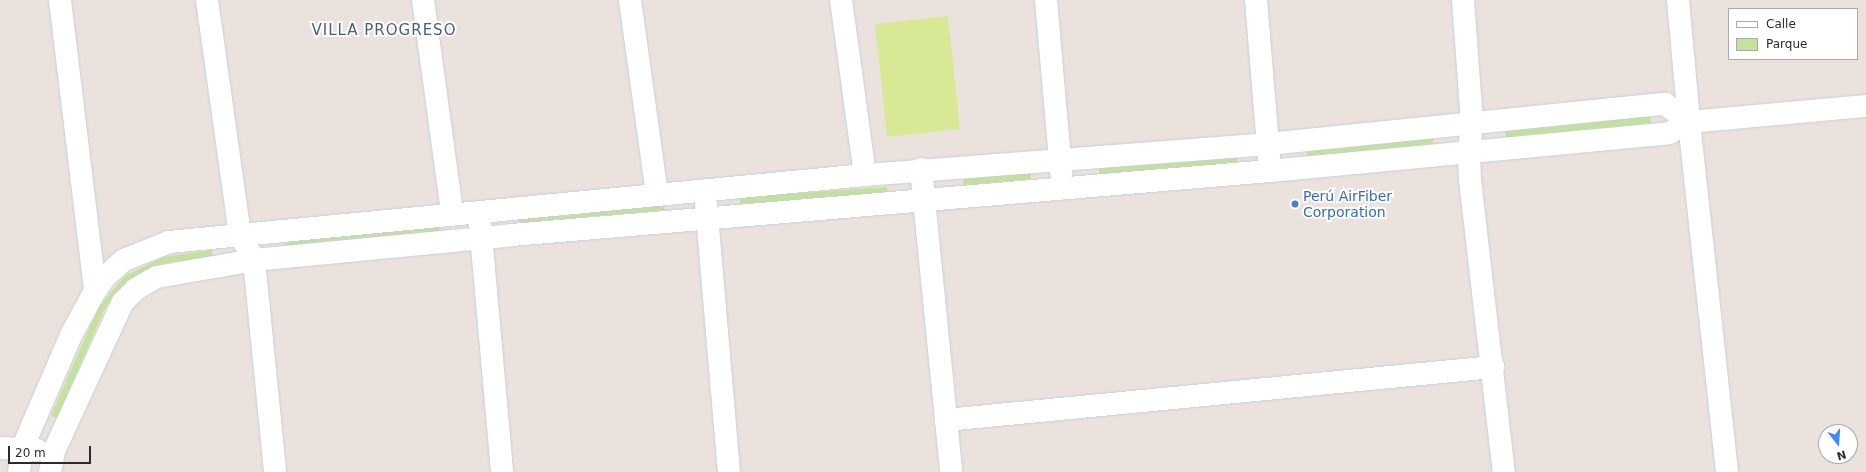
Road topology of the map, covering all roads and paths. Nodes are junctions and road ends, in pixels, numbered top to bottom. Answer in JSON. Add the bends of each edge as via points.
{"nodes":[{"id":1,"x":60,"y":0,"type":"edge"},
{"id":2,"x":207,"y":0,"type":"edge"},
{"id":3,"x":423,"y":0,"type":"edge"},
{"id":4,"x":630,"y":0,"type":"edge"},
{"id":5,"x":841,"y":0,"type":"edge"},
{"id":6,"x":1046,"y":0,"type":"edge"},
{"id":7,"x":1256,"y":0,"type":"edge"},
{"id":8,"x":1463,"y":0,"type":"edge"},
{"id":9,"x":1678,"y":0,"type":"edge"},
{"id":10,"x":1866,"y":106,"type":"edge"},
{"id":11,"x":1689,"y":122,"type":"junction"},
{"id":12,"x":1472,"y":123,"type":"junction"},
{"id":13,"x":1268,"y":144,"type":"junction"},
{"id":14,"x":1469,"y":153,"type":"junction"},
{"id":15,"x":1059,"y":159,"type":"junction"},
{"id":16,"x":921,"y":169,"type":"junction"},
{"id":17,"x":1270,"y":172,"type":"junction"},
{"id":18,"x":865,"y":175,"type":"junction"},
{"id":19,"x":1062,"y":188,"type":"junction"},
{"id":20,"x":705,"y":190,"type":"junction"},
{"id":21,"x":657,"y":194,"type":"junction"},
{"id":22,"x":924,"y":201,"type":"junction"},
{"id":23,"x":479,"y":211,"type":"junction"},
{"id":24,"x":452,"y":213,"type":"junction"},
{"id":25,"x":707,"y":218,"type":"junction"},
{"id":26,"x":240,"y":234,"type":"junction"},
{"id":27,"x":482,"y":238,"type":"junction"},
{"id":28,"x":254,"y":260,"type":"junction"},
{"id":29,"x":95,"y":291,"type":"junction"},
{"id":30,"x":1493,"y":367,"type":"junction"},
{"id":31,"x":946,"y":420,"type":"junction"},
{"id":32,"x":0,"y":448,"type":"edge"},
{"id":33,"x":22,"y":449,"type":"junction"},
{"id":34,"x":54,"y":451,"type":"junction"},
{"id":35,"x":19,"y":472,"type":"edge"},
{"id":36,"x":50,"y":472,"type":"edge"},
{"id":37,"x":275,"y":472,"type":"edge"},
{"id":38,"x":502,"y":472,"type":"edge"},
{"id":39,"x":729,"y":472,"type":"edge"},
{"id":40,"x":951,"y":472,"type":"edge"},
{"id":41,"x":1504,"y":472,"type":"edge"},
{"id":42,"x":1727,"y":472,"type":"edge"}],
"edges":[{"from":1,"to":29,"type":"street"},
{"from":2,"to":26,"type":"street"},
{"from":3,"to":24,"type":"street"},
{"from":4,"to":21,"type":"street"},
{"from":5,"to":18,"type":"street"},
{"from":6,"to":15,"type":"street"},
{"from":7,"to":13,"type":"street"},
{"from":8,"to":12,"type":"street"},
{"from":9,"to":11,"type":"street"},
{"from":10,"to":11,"type":"street"},
{"from":11,"to":12,"type":"street","via":[[1665,104]]},
{"from":11,"to":14,"type":"street","via":[[1669,133]]},
{"from":11,"to":42,"type":"street"},
{"from":12,"to":13,"type":"street"},
{"from":12,"to":14,"type":"street"},
{"from":13,"to":15,"type":"street"},
{"from":13,"to":17,"type":"street"},
{"from":14,"to":17,"type":"street"},
{"from":14,"to":30,"type":"street","via":[[1470,180]]},
{"from":15,"to":16,"type":"street"},
{"from":15,"to":19,"type":"street"},
{"from":16,"to":18,"type":"street"},
{"from":16,"to":22,"type":"street"},
{"from":17,"to":19,"type":"street"},
{"from":18,"to":20,"type":"street"},
{"from":19,"to":22,"type":"street"},
{"from":20,"to":21,"type":"street"},
{"from":20,"to":25,"type":"street"},
{"from":21,"to":23,"type":"street"},
{"from":22,"to":25,"type":"street"},
{"from":22,"to":31,"type":"street"},
{"from":23,"to":24,"type":"street"},
{"from":23,"to":27,"type":"street"},
{"from":24,"to":26,"type":"street"},
{"from":25,"to":27,"type":"street"},
{"from":25,"to":39,"type":"street"},
{"from":26,"to":28,"type":"street"},
{"from":26,"to":29,"type":"street","via":[[169,242],[143,250],[124,260],[105,276]]},
{"from":27,"to":28,"type":"street"},
{"from":27,"to":38,"type":"street"},
{"from":28,"to":34,"type":"street","via":[[157,277],[136,289],[123,302],[117,313]]},
{"from":28,"to":37,"type":"street"},
{"from":29,"to":33,"type":"street","via":[[71,335]]},
{"from":30,"to":31,"type":"street"},
{"from":30,"to":41,"type":"street"},
{"from":31,"to":40,"type":"street"},
{"from":32,"to":33,"type":"street"},
{"from":33,"to":34,"type":"street"},
{"from":33,"to":35,"type":"street"},
{"from":34,"to":36,"type":"street"}]}
